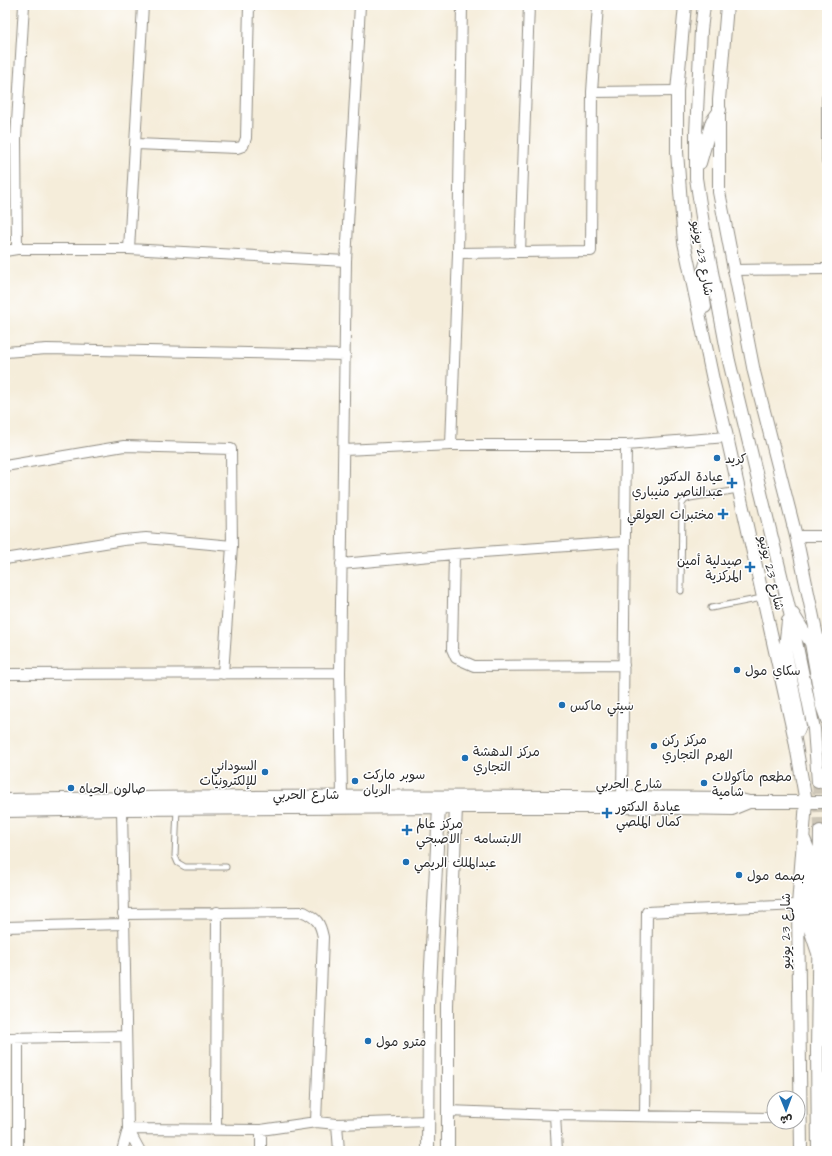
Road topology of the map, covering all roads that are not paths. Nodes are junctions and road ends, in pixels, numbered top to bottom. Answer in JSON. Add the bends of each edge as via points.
{"nodes":[{"id":1,"x":24,"y":5,"type":"edge"},
{"id":2,"x":143,"y":5,"type":"edge"},
{"id":3,"x":249,"y":5,"type":"edge"},
{"id":4,"x":360,"y":5,"type":"edge"},
{"id":5,"x":462,"y":5,"type":"edge"},
{"id":6,"x":529,"y":5,"type":"edge"},
{"id":7,"x":598,"y":5,"type":"edge"},
{"id":8,"x":685,"y":5,"type":"edge"},
{"id":9,"x":704,"y":5,"type":"edge"},
{"id":10,"x":727,"y":5,"type":"edge"},
{"id":11,"x":677,"y":91,"type":"junction"},
{"id":12,"x":592,"y":92,"type":"junction"},
{"id":13,"x":827,"y":98,"type":"edge"},
{"id":14,"x":720,"y":110,"type":"junction"},
{"id":15,"x":5,"y":139,"type":"edge"},
{"id":16,"x":16,"y":139,"type":"junction"},
{"id":17,"x":827,"y":139,"type":"edge"},
{"id":18,"x":136,"y":144,"type":"junction"},
{"id":19,"x":827,"y":160,"type":"edge"},
{"id":20,"x":696,"y":178,"type":"junction"},
{"id":21,"x":17,"y":249,"type":"junction"},
{"id":22,"x":129,"y":249,"type":"junction"},
{"id":23,"x":5,"y":252,"type":"edge"},
{"id":24,"x":520,"y":252,"type":"junction"},
{"id":25,"x":458,"y":253,"type":"junction"},
{"id":26,"x":709,"y":254,"type":"junction"},
{"id":27,"x":346,"y":261,"type":"junction"},
{"id":28,"x":827,"y":269,"type":"edge"},
{"id":29,"x":733,"y":270,"type":"junction"},
{"id":30,"x":5,"y":352,"type":"edge"},
{"id":31,"x":345,"y":355,"type":"junction"},
{"id":32,"x":708,"y":358,"type":"junction"},
{"id":33,"x":728,"y":437,"type":"junction"},
{"id":34,"x":451,"y":445,"type":"junction"},
{"id":35,"x":626,"y":445,"type":"junction"},
{"id":36,"x":344,"y":450,"type":"junction"},
{"id":37,"x":5,"y":466,"type":"edge"},
{"id":38,"x":739,"y":489,"type":"junction"},
{"id":39,"x":796,"y":536,"type":"junction"},
{"id":40,"x":827,"y":536,"type":"edge"},
{"id":41,"x":624,"y":542,"type":"junction"},
{"id":42,"x":232,"y":546,"type":"junction"},
{"id":43,"x":454,"y":554,"type":"junction"},
{"id":44,"x":5,"y":559,"type":"edge"},
{"id":45,"x":341,"y":564,"type":"junction"},
{"id":46,"x":681,"y":591,"type":"dead end"},
{"id":47,"x":763,"y":598,"type":"junction"},
{"id":48,"x":711,"y":608,"type":"dead end"},
{"id":49,"x":789,"y":608,"type":"junction"},
{"id":50,"x":624,"y":665,"type":"junction"},
{"id":51,"x":340,"y":673,"type":"junction"},
{"id":52,"x":5,"y":674,"type":"edge"},
{"id":53,"x":223,"y":674,"type":"junction"},
{"id":54,"x":827,"y":684,"type":"edge"},
{"id":55,"x":827,"y":720,"type":"edge"},
{"id":56,"x":795,"y":740,"type":"junction"},
{"id":57,"x":818,"y":782,"type":"tunnel mouth"},
{"id":58,"x":342,"y":797,"type":"junction"},
{"id":59,"x":622,"y":797,"type":"junction"},
{"id":60,"x":5,"y":800,"type":"edge"},
{"id":61,"x":749,"y":802,"type":"junction"},
{"id":62,"x":806,"y":802,"type":"junction"},
{"id":63,"x":827,"y":802,"type":"edge"},
{"id":64,"x":439,"y":807,"type":"junction"},
{"id":65,"x":456,"y":807,"type":"junction"},
{"id":66,"x":122,"y":808,"type":"junction"},
{"id":67,"x":177,"y":808,"type":"junction"},
{"id":68,"x":5,"y":811,"type":"edge"},
{"id":69,"x":820,"y":831,"type":"tunnel mouth"},
{"id":70,"x":803,"y":838,"type":"junction"},
{"id":71,"x":226,"y":867,"type":"dead end"},
{"id":72,"x":798,"y":905,"type":"junction"},
{"id":73,"x":217,"y":912,"type":"junction"},
{"id":74,"x":123,"y":919,"type":"junction"},
{"id":75,"x":5,"y":927,"type":"edge"},
{"id":76,"x":827,"y":938,"type":"edge"},
{"id":77,"x":818,"y":953,"type":"junction"},
{"id":78,"x":448,"y":1005,"type":"junction"},
{"id":79,"x":429,"y":1006,"type":"junction"},
{"id":80,"x":126,"y":1036,"type":"junction"},
{"id":81,"x":18,"y":1037,"type":"junction"},
{"id":82,"x":5,"y":1038,"type":"edge"},
{"id":83,"x":799,"y":1090,"type":"edge"},
{"id":84,"x":448,"y":1110,"type":"junction"},
{"id":85,"x":555,"y":1115,"type":"junction"},
{"id":86,"x":645,"y":1116,"type":"junction"},
{"id":87,"x":766,"y":1118,"type":"edge"},
{"id":88,"x":428,"y":1121,"type":"junction"},
{"id":89,"x":316,"y":1122,"type":"junction"},
{"id":90,"x":337,"y":1124,"type":"junction"},
{"id":91,"x":128,"y":1129,"type":"junction"},
{"id":92,"x":216,"y":1130,"type":"junction"},
{"id":93,"x":261,"y":1130,"type":"junction"},
{"id":94,"x":800,"y":1130,"type":"edge"},
{"id":95,"x":18,"y":1151,"type":"edge"},
{"id":96,"x":122,"y":1151,"type":"edge"},
{"id":97,"x":140,"y":1151,"type":"edge"},
{"id":98,"x":261,"y":1151,"type":"edge"},
{"id":99,"x":339,"y":1151,"type":"edge"},
{"id":100,"x":428,"y":1151,"type":"edge"},
{"id":101,"x":448,"y":1151,"type":"edge"},
{"id":102,"x":557,"y":1151,"type":"edge"},
{"id":103,"x":801,"y":1151,"type":"edge"},
{"id":104,"x":818,"y":1151,"type":"edge"}],
"edges":[{"from":1,"to":16,"type":"street"},
{"from":2,"to":18,"type":"street"},
{"from":3,"to":18,"type":"street","via":[[246,138],[243,146],[237,148]]},
{"from":4,"to":27,"type":"street"},
{"from":5,"to":25,"type":"street"},
{"from":6,"to":24,"type":"street"},
{"from":7,"to":12,"type":"street"},
{"from":8,"to":11,"type":"street","name":"شارع 23 يونيو"},
{"from":9,"to":20,"type":"street"},
{"from":10,"to":14,"type":"street"},
{"from":11,"to":12,"type":"street"},
{"from":11,"to":32,"type":"street","name":"شارع 23 يونيو","via":[[677,152],[684,242]]},
{"from":12,"to":24,"type":"street","via":[[591,251]]},
{"from":13,"to":17,"type":"street"},
{"from":14,"to":20,"type":"street","via":[[712,121]]},
{"from":14,"to":29,"type":"street","via":[[719,192]]},
{"from":15,"to":16,"type":"street"},
{"from":16,"to":21,"type":"street"},
{"from":17,"to":19,"type":"street"},
{"from":18,"to":22,"type":"street"},
{"from":20,"to":26,"type":"street"},
{"from":21,"to":22,"type":"street"},
{"from":21,"to":23,"type":"street"},
{"from":22,"to":27,"type":"street"},
{"from":24,"to":25,"type":"street"},
{"from":25,"to":34,"type":"street"},
{"from":26,"to":32,"type":"street","via":[[701,279],[710,332],[711,346]]},
{"from":26,"to":49,"type":"street","via":[[728,361]]},
{"from":27,"to":31,"type":"street"},
{"from":28,"to":29,"type":"street"},
{"from":29,"to":39,"type":"street","via":[[754,372]]},
{"from":30,"to":31,"type":"street","via":[[47,349]]},
{"from":31,"to":36,"type":"street"},
{"from":32,"to":33,"type":"street","name":"شارع 23 يونيو"},
{"from":33,"to":35,"type":"street"},
{"from":33,"to":38,"type":"street","name":"شارع 23 يونيو"},
{"from":34,"to":35,"type":"street"},
{"from":34,"to":36,"type":"street"},
{"from":35,"to":41,"type":"street"},
{"from":36,"to":45,"type":"street"},
{"from":37,"to":42,"type":"street","via":[[124,446],[231,449]]},
{"from":38,"to":46,"type":"lane","via":[[690,498],[682,504]]},
{"from":38,"to":47,"type":"street","name":"شارع 23 يونيو"},
{"from":39,"to":40,"type":"street"},
{"from":39,"to":54,"type":"street"},
{"from":41,"to":43,"type":"street"},
{"from":41,"to":50,"type":"street"},
{"from":42,"to":44,"type":"street","via":[[146,538]]},
{"from":42,"to":53,"type":"street"},
{"from":43,"to":45,"type":"street"},
{"from":43,"to":50,"type":"street","via":[[452,649],[456,658],[474,666]]},
{"from":45,"to":51,"type":"street"},
{"from":47,"to":48,"type":"lane"},
{"from":47,"to":56,"type":"street","name":"شارع 23 يونيو"},
{"from":49,"to":55,"type":"street","via":[[811,644],[822,706]]},
{"from":49,"to":56,"type":"street","via":[[785,648],[800,726]]},
{"from":49,"to":57,"type":"street","via":[[814,729]]},
{"from":50,"to":59,"type":"street"},
{"from":51,"to":53,"type":"street"},
{"from":51,"to":58,"type":"street"},
{"from":52,"to":53,"type":"street"},
{"from":56,"to":62,"type":"street","name":"شارع 23 يونيو"},
{"from":58,"to":59,"type":"street","name":"شارع الحربي"},
{"from":58,"to":60,"type":"street","name":"شارع الحربي"},
{"from":59,"to":61,"type":"street","name":"شارع الحربي","via":[[733,798]]},
{"from":61,"to":62,"type":"street","name":"شارع الحربي"},
{"from":61,"to":65,"type":"street","name":"شارع الحربي","via":[[732,809]]},
{"from":62,"to":63,"type":"street","name":"شارع الحربي"},
{"from":62,"to":70,"type":"street","name":"شارع 23 يونيو"},
{"from":64,"to":65,"type":"street","name":"شارع الحربي"},
{"from":64,"to":67,"type":"street","name":"شارع الحربي"},
{"from":64,"to":79,"type":"street"},
{"from":65,"to":78,"type":"street"},
{"from":66,"to":67,"type":"street","name":"شارع الحربي"},
{"from":66,"to":68,"type":"street","name":"شارع الحربي"},
{"from":66,"to":74,"type":"street"},
{"from":67,"to":71,"type":"lane","via":[[178,863],[185,867]]},
{"from":69,"to":77,"type":"street"},
{"from":70,"to":72,"type":"street","name":"شارع 23 يونيو"},
{"from":70,"to":77,"type":"street","via":[[811,856],[809,926]]},
{"from":72,"to":83,"type":"street","name":"شارع 23 يونيو"},
{"from":72,"to":86,"type":"street","via":[[646,912]]},
{"from":73,"to":74,"type":"street"},
{"from":73,"to":89,"type":"street","via":[[304,912],[321,924],[323,936]]},
{"from":73,"to":92,"type":"street"},
{"from":74,"to":75,"type":"street"},
{"from":74,"to":80,"type":"street"},
{"from":76,"to":77,"type":"street"},
{"from":77,"to":104,"type":"street"},
{"from":78,"to":79,"type":"street"},
{"from":78,"to":84,"type":"street"},
{"from":79,"to":88,"type":"street"},
{"from":80,"to":81,"type":"street"},
{"from":80,"to":91,"type":"street"},
{"from":81,"to":82,"type":"street"},
{"from":81,"to":95,"type":"street"},
{"from":84,"to":85,"type":"street"},
{"from":84,"to":101,"type":"street"},
{"from":85,"to":86,"type":"street"},
{"from":85,"to":102,"type":"street"},
{"from":86,"to":87,"type":"street"},
{"from":88,"to":90,"type":"street"},
{"from":88,"to":100,"type":"street"},
{"from":89,"to":90,"type":"street"},
{"from":89,"to":93,"type":"street"},
{"from":90,"to":99,"type":"street"},
{"from":91,"to":92,"type":"street"},
{"from":91,"to":96,"type":"street"},
{"from":91,"to":97,"type":"street"},
{"from":92,"to":93,"type":"street"},
{"from":93,"to":98,"type":"street"},
{"from":94,"to":103,"type":"street","name":"شارع 23 يونيو"}]}
